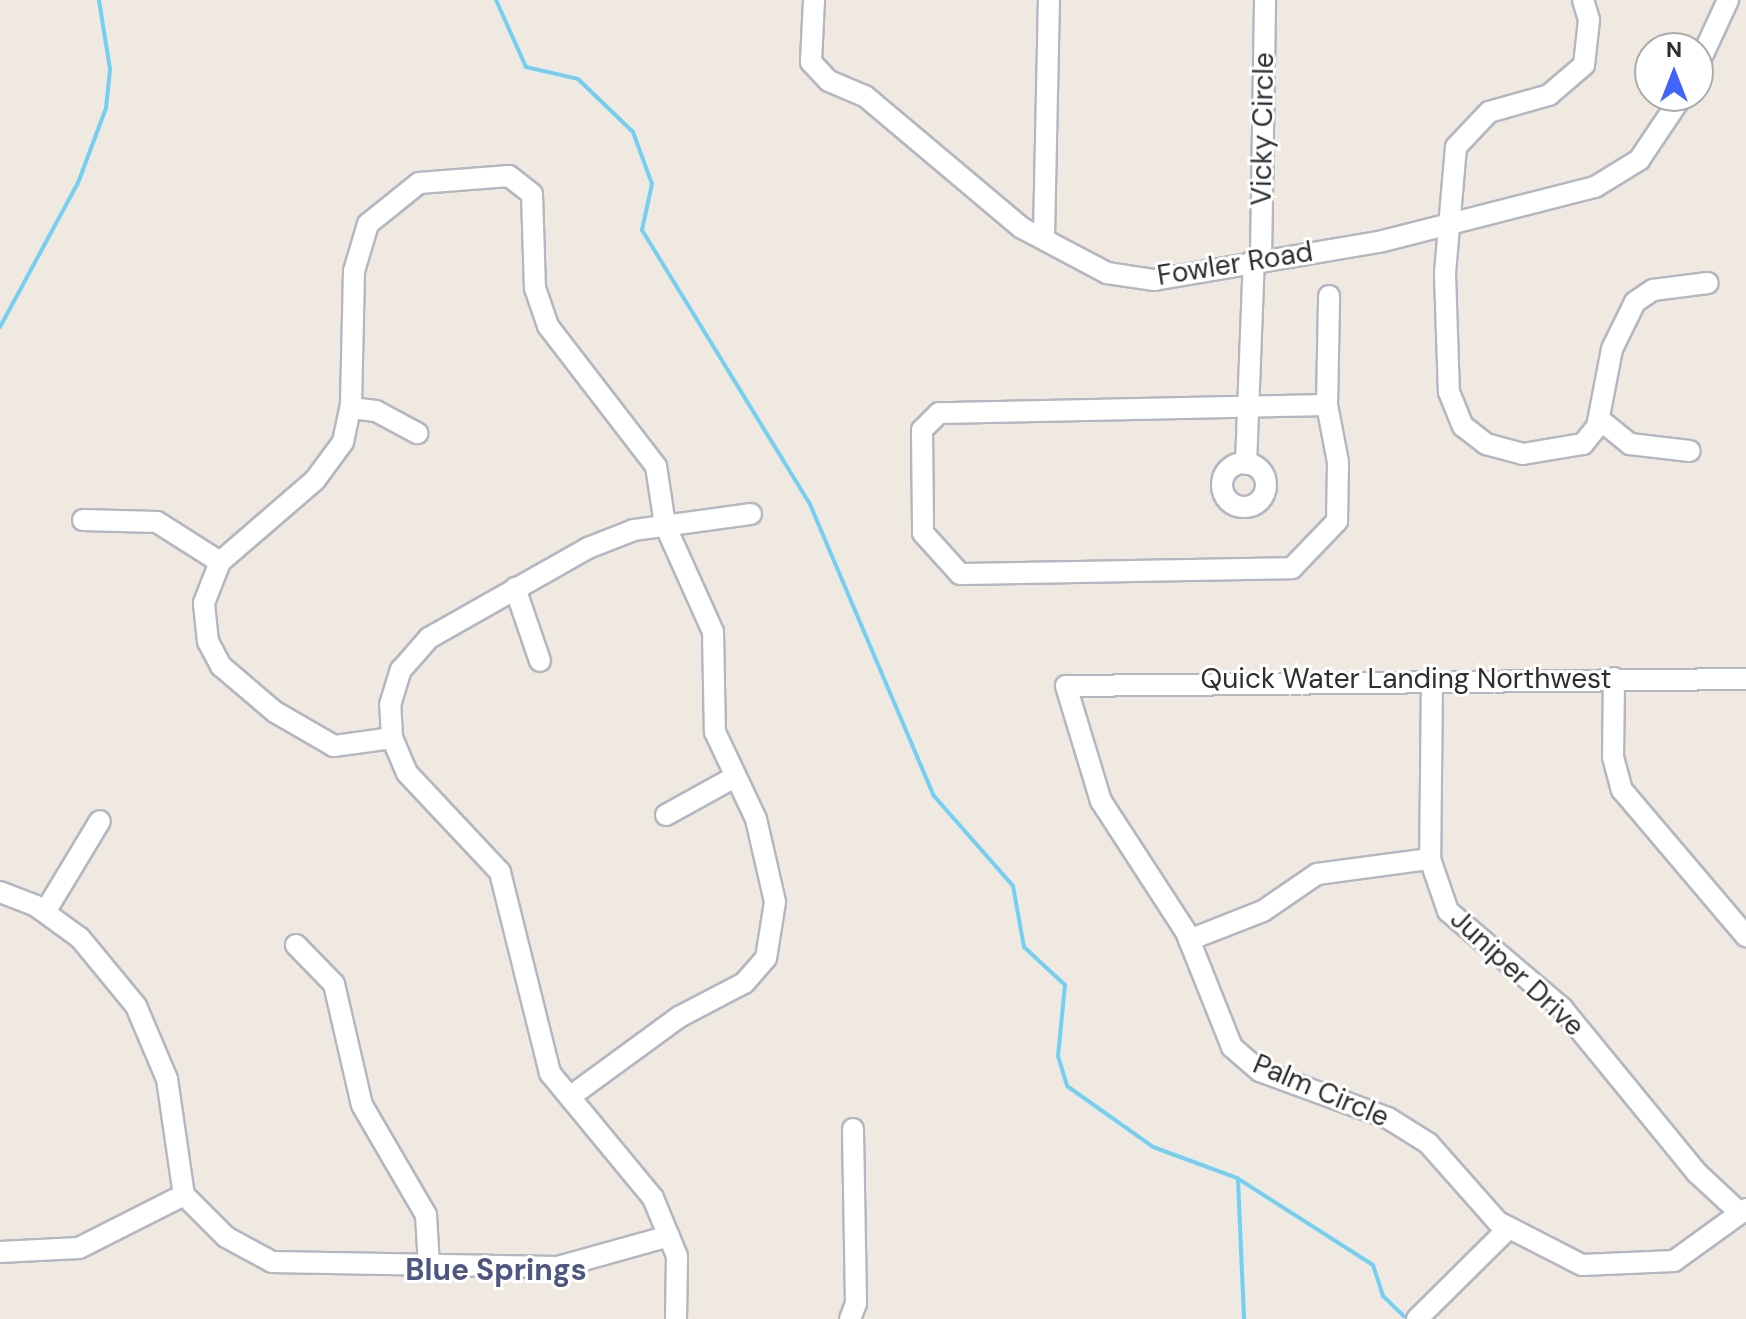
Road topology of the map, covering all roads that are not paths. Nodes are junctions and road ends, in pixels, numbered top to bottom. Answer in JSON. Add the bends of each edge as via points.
{"nodes":[{"id":1,"x":814,"y":0,"type":"edge"},
{"id":2,"x":1049,"y":0,"type":"edge"},
{"id":3,"x":1265,"y":0,"type":"edge"},
{"id":4,"x":1583,"y":0,"type":"edge"},
{"id":5,"x":1728,"y":0,"type":"edge"},
{"id":6,"x":1713,"y":32,"type":"edge"},
{"id":7,"x":1672,"y":112,"type":"edge"},
{"id":8,"x":1448,"y":225,"type":"junction"},
{"id":9,"x":1044,"y":236,"type":"junction"},
{"id":10,"x":1258,"y":259,"type":"junction"},
{"id":11,"x":1708,"y":283,"type":"dead end"},
{"id":12,"x":1329,"y":296,"type":"dead end"},
{"id":13,"x":1327,"y":405,"type":"junction"},
{"id":14,"x":1248,"y":407,"type":"junction"},
{"id":15,"x":351,"y":408,"type":"junction"},
{"id":16,"x":1599,"y":419,"type":"junction"},
{"id":17,"x":417,"y":433,"type":"dead end"},
{"id":18,"x":1690,"y":451,"type":"dead end"},
{"id":19,"x":1246,"y":464,"type":"dead end"},
{"id":20,"x":751,"y":514,"type":"dead end"},
{"id":21,"x":83,"y":520,"type":"dead end"},
{"id":22,"x":665,"y":525,"type":"junction"},
{"id":23,"x":220,"y":562,"type":"junction"},
{"id":24,"x":515,"y":588,"type":"junction"},
{"id":25,"x":540,"y":661,"type":"dead end"},
{"id":26,"x":1614,"y":678,"type":"junction"},
{"id":27,"x":1746,"y":679,"type":"edge"},
{"id":28,"x":1432,"y":680,"type":"junction"},
{"id":29,"x":1066,"y":686,"type":"joint"},
{"id":30,"x":392,"y":738,"type":"junction"},
{"id":31,"x":733,"y":778,"type":"junction"},
{"id":32,"x":666,"y":815,"type":"dead end"},
{"id":33,"x":100,"y":821,"type":"dead end"},
{"id":34,"x":1430,"y":859,"type":"junction"},
{"id":35,"x":0,"y":892,"type":"edge"},
{"id":36,"x":45,"y":912,"type":"junction"},
{"id":37,"x":1746,"y":936,"type":"edge"},
{"id":38,"x":1189,"y":940,"type":"junction"},
{"id":39,"x":296,"y":945,"type":"dead end"},
{"id":40,"x":571,"y":1096,"type":"junction"},
{"id":41,"x":853,"y":1129,"type":"dead end"},
{"id":42,"x":184,"y":1195,"type":"junction"},
{"id":43,"x":1743,"y":1211,"type":"edge"},
{"id":44,"x":1508,"y":1229,"type":"junction"},
{"id":45,"x":669,"y":1236,"type":"junction"},
{"id":46,"x":0,"y":1252,"type":"edge"},
{"id":47,"x":429,"y":1265,"type":"junction"},
{"id":48,"x":676,"y":1319,"type":"edge"},
{"id":49,"x":850,"y":1319,"type":"edge"},
{"id":50,"x":1417,"y":1319,"type":"edge"}],
"edges":[{"from":1,"to":9,"type":"street","name":"Fowler Road","via":[[811,62],[829,81],[865,96],[1022,228]]},
{"from":2,"to":9,"type":"street"},
{"from":3,"to":10,"type":"street","name":"Vicky Circle"},
{"from":4,"to":8,"type":"street","via":[[1589,20],[1584,65],[1549,95],[1489,112],[1469,127],[1448,180]]},
{"from":5,"to":6,"type":"street"},
{"from":7,"to":8,"type":"street","name":"Fowler Road","via":[[1652,144],[1618,175]]},
{"from":8,"to":10,"type":"street","name":"Fowler Road"},
{"from":8,"to":16,"type":"street","via":[[1449,392],[1463,426],[1486,444],[1546,453],[1583,444]]},
{"from":9,"to":10,"type":"street","name":"Fowler Road","via":[[1107,273],[1154,280]]},
{"from":10,"to":14,"type":"street","name":"Vicky Circle"},
{"from":11,"to":16,"type":"street","via":[[1653,290],[1635,302],[1612,349]]},
{"from":12,"to":13,"type":"street"},
{"from":13,"to":14,"type":"street"},
{"from":13,"to":14,"type":"street","via":[[1338,462],[1337,521],[1283,572],[960,574],[926,544],[922,430],[939,413]]},
{"from":14,"to":19,"type":"street","name":"Vicky Circle"},
{"from":15,"to":17,"type":"street","via":[[376,411]]},
{"from":15,"to":22,"type":"street","via":[[354,271],[368,224],[395,196],[433,178],[521,180],[534,204],[541,312],[646,445]]},
{"from":15,"to":23,"type":"street","via":[[332,461]]},
{"from":16,"to":18,"type":"street","via":[[1630,444]]},
{"from":20,"to":22,"type":"street"},
{"from":21,"to":23,"type":"street","via":[[157,522]]},
{"from":22,"to":24,"type":"street","via":[[588,548]]},
{"from":22,"to":31,"type":"street","via":[[713,632],[715,732]]},
{"from":23,"to":30,"type":"street","via":[[204,618],[227,674],[325,743],[360,747]]},
{"from":24,"to":25,"type":"street"},
{"from":24,"to":30,"type":"street","via":[[448,623],[413,652],[392,691]]},
{"from":26,"to":27,"type":"street","name":"Quick Water Landing Northwest"},
{"from":26,"to":28,"type":"street","name":"Quick Water Landing Northwest"},
{"from":26,"to":37,"type":"street","via":[[1613,757],[1622,790]]},
{"from":28,"to":29,"type":"street","name":"Quick Water Landing Northwest"},
{"from":28,"to":34,"type":"street","name":"Juniper Drive"},
{"from":29,"to":38,"type":"street","name":"Palm Circle","via":[[1101,801]]},
{"from":30,"to":40,"type":"street","via":[[425,796],[500,872],[532,1021],[550,1073]]},
{"from":31,"to":32,"type":"street"},
{"from":31,"to":40,"type":"street","via":[[756,819],[775,902],[766,958],[744,983],[679,1017]]},
{"from":33,"to":36,"type":"street"},
{"from":34,"to":38,"type":"street","via":[[1317,874],[1263,911]]},
{"from":34,"to":43,"type":"street","name":"Juniper Drive","via":[[1448,911],[1562,1008],[1697,1173]]},
{"from":35,"to":36,"type":"street"},
{"from":36,"to":42,"type":"street","via":[[115,974],[136,1006],[167,1079]]},
{"from":38,"to":44,"type":"street","name":"Palm Circle","via":[[1242,1057],[1260,1071],[1358,1103],[1428,1143]]},
{"from":39,"to":47,"type":"street","via":[[334,984],[362,1105],[426,1215]]},
{"from":40,"to":45,"type":"street","via":[[653,1198]]},
{"from":41,"to":49,"type":"street","via":[[856,1303]]},
{"from":42,"to":46,"type":"street","via":[[79,1248]]},
{"from":42,"to":47,"type":"street","via":[[226,1237],[272,1262]]},
{"from":43,"to":44,"type":"street","name":"Palm Circle","via":[[1659,1266],[1582,1265]]},
{"from":44,"to":50,"type":"street"},
{"from":45,"to":47,"type":"street","via":[[558,1267]]},
{"from":45,"to":48,"type":"street","via":[[677,1256]]}]}
